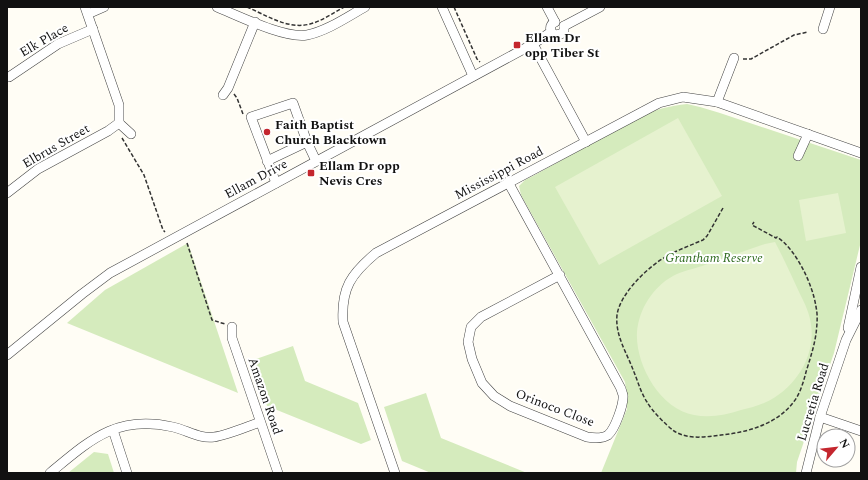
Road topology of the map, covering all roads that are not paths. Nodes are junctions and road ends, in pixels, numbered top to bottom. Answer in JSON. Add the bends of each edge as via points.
{"nodes":[{"id":1,"x":104,"y":7,"type":"edge"},
{"id":2,"x":217,"y":7,"type":"edge"},
{"id":3,"x":365,"y":7,"type":"edge"},
{"id":4,"x":442,"y":7,"type":"edge"},
{"id":5,"x":547,"y":7,"type":"edge"},
{"id":6,"x":600,"y":7,"type":"edge"},
{"id":7,"x":830,"y":7,"type":"edge"},
{"id":8,"x":86,"y":10,"type":"edge"},
{"id":9,"x":255,"y":22,"type":"junction"},
{"id":10,"x":555,"y":22,"type":"junction"},
{"id":11,"x":564,"y":26,"type":"junction"},
{"id":12,"x":93,"y":29,"type":"junction"},
{"id":13,"x":823,"y":29,"type":"dead end"},
{"id":14,"x":551,"y":32,"type":"junction"},
{"id":15,"x":533,"y":44,"type":"junction"},
{"id":16,"x":734,"y":58,"type":"road end"},
{"id":17,"x":473,"y":76,"type":"junction"},
{"id":18,"x":9,"y":77,"type":"dead end"},
{"id":19,"x":223,"y":95,"type":"dead end"},
{"id":20,"x":717,"y":102,"type":"junction"},
{"id":21,"x":117,"y":124,"type":"junction"},
{"id":22,"x":131,"y":134,"type":"dead end"},
{"id":23,"x":808,"y":134,"type":"junction"},
{"id":24,"x":306,"y":142,"type":"junction"},
{"id":25,"x":586,"y":142,"type":"junction"},
{"id":26,"x":861,"y":153,"type":"edge"},
{"id":27,"x":798,"y":156,"type":"dead end"},
{"id":28,"x":266,"y":161,"type":"junction"},
{"id":29,"x":316,"y":161,"type":"junction"},
{"id":30,"x":508,"y":182,"type":"junction"},
{"id":31,"x":276,"y":183,"type":"junction"},
{"id":32,"x":7,"y":193,"type":"edge"},
{"id":33,"x":861,"y":267,"type":"edge"},
{"id":34,"x":560,"y":275,"type":"junction"},
{"id":35,"x":861,"y":310,"type":"edge"},
{"id":36,"x":232,"y":327,"type":"road end"},
{"id":37,"x":846,"y":340,"type":"junction"},
{"id":38,"x":7,"y":355,"type":"edge"},
{"id":39,"x":820,"y":417,"type":"junction"},
{"id":40,"x":260,"y":422,"type":"junction"},
{"id":41,"x":113,"y":430,"type":"junction"},
{"id":42,"x":861,"y":431,"type":"edge"},
{"id":43,"x":50,"y":473,"type":"edge"},
{"id":44,"x":128,"y":473,"type":"edge"},
{"id":45,"x":278,"y":473,"type":"edge"},
{"id":46,"x":395,"y":473,"type":"edge"},
{"id":47,"x":806,"y":473,"type":"edge"}],
"edges":[{"from":1,"to":8,"type":"street"},
{"from":2,"to":9,"type":"street"},
{"from":3,"to":9,"type":"street","via":[[317,32],[306,35],[281,32]]},
{"from":4,"to":17,"type":"street"},
{"from":5,"to":10,"type":"street"},
{"from":6,"to":11,"type":"street"},
{"from":7,"to":13,"type":"street"},
{"from":8,"to":12,"type":"street"},
{"from":9,"to":19,"type":"street"},
{"from":10,"to":11,"type":"street","via":[[560,22]]},
{"from":10,"to":14,"type":"street","via":[[551,26]]},
{"from":11,"to":14,"type":"street","via":[[561,34]]},
{"from":12,"to":18,"type":"street","name":"Elk Place","via":[[58,44]]},
{"from":12,"to":21,"type":"street","via":[[119,105]]},
{"from":14,"to":15,"type":"street","name":"Ellam Drive"},
{"from":15,"to":17,"type":"street","name":"Ellam Drive"},
{"from":15,"to":25,"type":"street"},
{"from":16,"to":20,"type":"street"},
{"from":17,"to":29,"type":"street","name":"Ellam Drive"},
{"from":20,"to":23,"type":"street","name":"Mississippi Road"},
{"from":20,"to":25,"type":"street","name":"Mississippi Road","via":[[683,97],[659,103]]},
{"from":21,"to":22,"type":"street"},
{"from":21,"to":32,"type":"street","name":"Elbrus Street","via":[[38,169]]},
{"from":23,"to":26,"type":"street","name":"Mississippi Road"},
{"from":23,"to":27,"type":"street"},
{"from":24,"to":28,"type":"street"},
{"from":24,"to":28,"type":"street","via":[[293,103],[251,117]]},
{"from":24,"to":29,"type":"street"},
{"from":25,"to":30,"type":"street","name":"Mississippi Road"},
{"from":28,"to":31,"type":"street"},
{"from":29,"to":31,"type":"street","name":"Ellam Drive"},
{"from":30,"to":34,"type":"street","name":"Orinoco Close"},
{"from":30,"to":46,"type":"street","name":"Mississippi Road","via":[[376,253],[352,278],[345,295],[343,322]]},
{"from":31,"to":38,"type":"street","name":"Ellam Drive","via":[[110,274]]},
{"from":33,"to":37,"type":"street","name":"Lucretia Road"},
{"from":34,"to":34,"type":"street","name":"Orinoco Close","via":[[623,394],[622,406],[613,428],[608,435],[598,438],[587,437],[510,406],[494,396],[482,383],[468,342],[471,327],[481,317]]},
{"from":35,"to":37,"type":"street","name":"Lucretia Road"},
{"from":36,"to":40,"type":"street","name":"Amazon Road","via":[[232,338]]},
{"from":37,"to":39,"type":"street","name":"Lucretia Road"},
{"from":39,"to":42,"type":"street"},
{"from":39,"to":47,"type":"street","name":"Lucretia Road"},
{"from":40,"to":41,"type":"street","via":[[214,437],[201,437],[175,427],[141,423]]},
{"from":40,"to":45,"type":"street","name":"Amazon Road"},
{"from":41,"to":43,"type":"street","via":[[97,436]]},
{"from":41,"to":44,"type":"street"}]}
